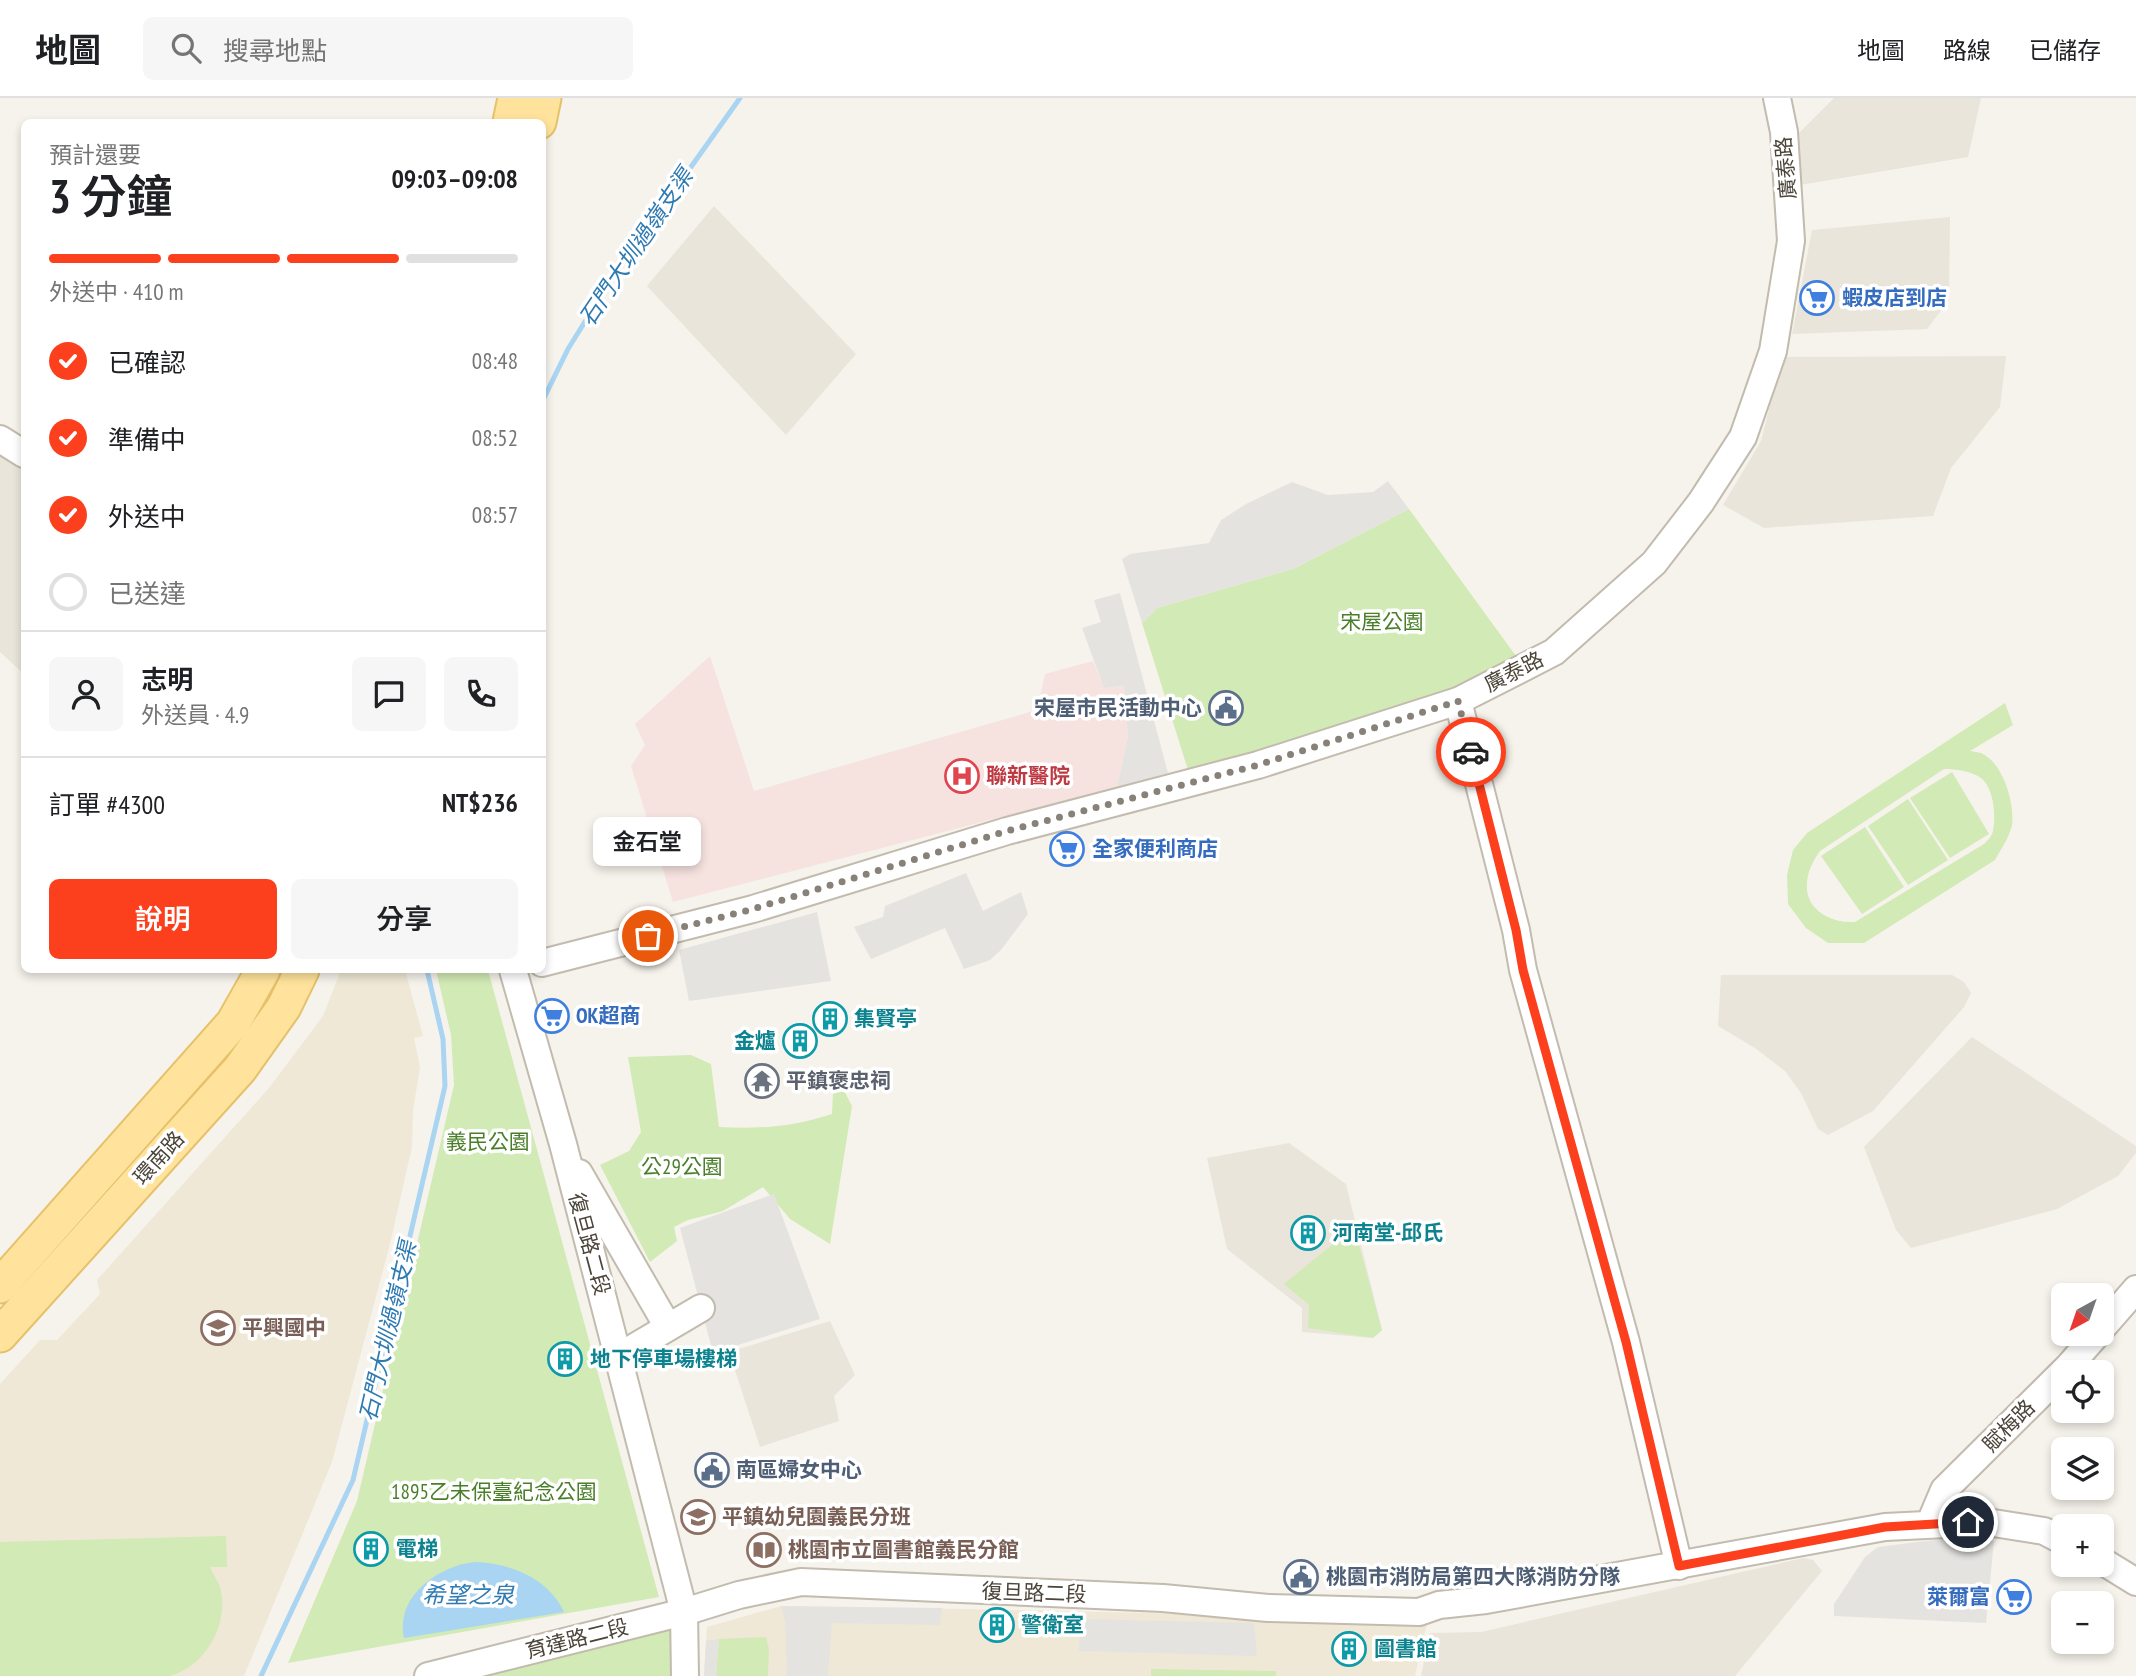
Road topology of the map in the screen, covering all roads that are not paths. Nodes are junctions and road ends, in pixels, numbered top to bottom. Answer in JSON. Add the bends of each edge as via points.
{"nodes":[{"id":1,"x":515,"y":98,"type":"edge"},
{"id":2,"x":544,"y":98,"type":"edge"},
{"id":3,"x":1777,"y":98,"type":"edge"},
{"id":4,"x":511,"y":119,"type":"edge"},
{"id":5,"x":540,"y":119,"type":"edge"},
{"id":6,"x":0,"y":439,"type":"edge"},
{"id":7,"x":21,"y":452,"type":"edge"},
{"id":8,"x":1458,"y":701,"type":"junction"},
{"id":9,"x":546,"y":962,"type":"edge"},
{"id":10,"x":261,"y":973,"type":"edge"},
{"id":11,"x":301,"y":973,"type":"edge"},
{"id":12,"x":514,"y":973,"type":"edge"},
{"id":13,"x":563,"y":1144,"type":"junction"},
{"id":14,"x":9,"y":1275,"type":"edge"},
{"id":15,"x":45,"y":1286,"type":"junction"},
{"id":16,"x":2136,"y":1289,"type":"edge"},
{"id":17,"x":701,"y":1308,"type":"dead end"},
{"id":18,"x":2114,"y":1314,"type":"edge"},
{"id":19,"x":668,"y":1327,"type":"junction"},
{"id":20,"x":0,"y":1335,"type":"edge"},
{"id":21,"x":2086,"y":1346,"type":"edge"},
{"id":22,"x":618,"y":1357,"type":"junction"},
{"id":23,"x":1930,"y":1523,"type":"junction"},
{"id":24,"x":2051,"y":1535,"type":"edge"},
{"id":25,"x":1679,"y":1566,"type":"junction"},
{"id":26,"x":2114,"y":1568,"type":"edge"},
{"id":27,"x":2136,"y":1582,"type":"edge"},
{"id":28,"x":684,"y":1612,"type":"junction"},
{"id":29,"x":428,"y":1676,"type":"edge"},
{"id":30,"x":685,"y":1676,"type":"edge"}],
"edges":[{"from":1,"to":4,"type":"main road"},
{"from":2,"to":5,"type":"main road"},
{"from":3,"to":8,"type":"street","name":"廣泰路","via":[[1784,132],[1791,241],[1773,351],[1744,437],[1654,563],[1554,652]]},
{"from":6,"to":7,"type":"street"},
{"from":8,"to":9,"type":"street","name":"廣泰路","via":[[1258,765],[1007,831],[753,909]]},
{"from":8,"to":25,"type":"street","via":[[1521,962],[1626,1342]]},
{"from":10,"to":14,"type":"main road","name":"環南路","via":[[233,1023]]},
{"from":11,"to":15,"type":"main road","name":"環南路","via":[[284,1007],[240,1069]]},
{"from":12,"to":13,"type":"street","name":"復旦路二段"},
{"from":13,"to":19,"type":"street"},
{"from":13,"to":22,"type":"street","name":"復旦路二段"},
{"from":14,"to":15,"type":"main road"},
{"from":15,"to":20,"type":"main road","name":"環南路"},
{"from":16,"to":18,"type":"street"},
{"from":17,"to":19,"type":"street"},
{"from":19,"to":22,"type":"street"},
{"from":21,"to":23,"type":"street","name":"賦梅路","via":[[1944,1490]]},
{"from":22,"to":28,"type":"street","name":"復旦路二段"},
{"from":23,"to":24,"type":"street","name":"復旦路二段","via":[[1987,1522]]},
{"from":23,"to":25,"type":"street","name":"復旦路二段","via":[[1885,1527]]},
{"from":25,"to":28,"type":"street","name":"復旦路二段","via":[[1419,1612],[801,1582]]},
{"from":26,"to":27,"type":"street"},
{"from":28,"to":29,"type":"street","name":"育達路二段"},
{"from":28,"to":30,"type":"street"}]}
